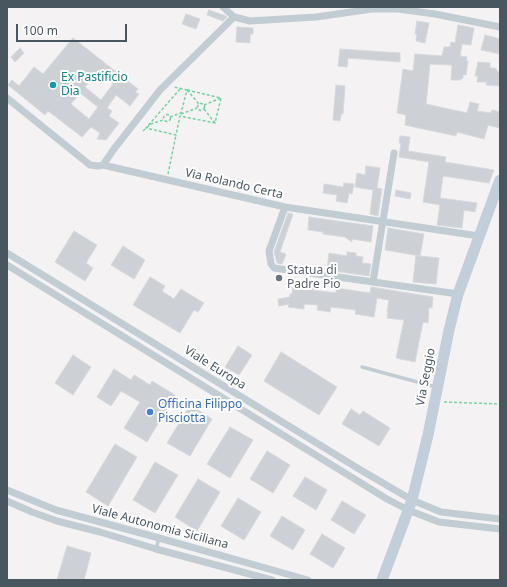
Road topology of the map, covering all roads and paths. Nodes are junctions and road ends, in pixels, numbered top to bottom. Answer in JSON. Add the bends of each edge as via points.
{"nodes":[{"id":1,"x":223,"y":7,"type":"edge"},
{"id":2,"x":234,"y":17,"type":"junction"},
{"id":3,"x":500,"y":27,"type":"edge"},
{"id":4,"x":166,"y":84,"type":"junction"},
{"id":5,"x":180,"y":89,"type":"junction"},
{"id":6,"x":187,"y":90,"type":"junction"},
{"id":7,"x":7,"y":98,"type":"edge"},
{"id":8,"x":220,"y":98,"type":"junction"},
{"id":9,"x":199,"y":104,"type":"junction"},
{"id":10,"x":204,"y":105,"type":"junction"},
{"id":11,"x":197,"y":108,"type":"junction"},
{"id":12,"x":204,"y":109,"type":"junction"},
{"id":13,"x":181,"y":114,"type":"junction"},
{"id":14,"x":170,"y":117,"type":"junction"},
{"id":15,"x":163,"y":120,"type":"junction"},
{"id":16,"x":215,"y":123,"type":"junction"},
{"id":17,"x":146,"y":128,"type":"junction"},
{"id":18,"x":143,"y":131,"type":"dead end"},
{"id":19,"x":176,"y":135,"type":"junction"},
{"id":20,"x":394,"y":153,"type":"dead end"},
{"id":21,"x":103,"y":165,"type":"junction"},
{"id":22,"x":166,"y":180,"type":"junction"},
{"id":23,"x":500,"y":180,"type":"edge"},
{"id":24,"x":285,"y":207,"type":"junction"},
{"id":25,"x":383,"y":221,"type":"junction"},
{"id":26,"x":479,"y":236,"type":"junction"},
{"id":27,"x":7,"y":253,"type":"edge"},
{"id":28,"x":7,"y":265,"type":"edge"},
{"id":29,"x":50,"y":279,"type":"junction"},
{"id":30,"x":373,"y":282,"type":"junction"},
{"id":31,"x":44,"y":288,"type":"junction"},
{"id":32,"x":458,"y":294,"type":"junction"},
{"id":33,"x":362,"y":367,"type":"dead end"},
{"id":34,"x":437,"y":387,"type":"junction"},
{"id":35,"x":228,"y":388,"type":"junction"},
{"id":36,"x":222,"y":397,"type":"junction"},
{"id":37,"x":434,"y":402,"type":"junction"},
{"id":38,"x":500,"y":404,"type":"edge"},
{"id":39,"x":7,"y":490,"type":"edge"},
{"id":40,"x":7,"y":501,"type":"edge"},
{"id":41,"x":410,"y":505,"type":"junction"},
{"id":42,"x":500,"y":519,"type":"edge"},
{"id":43,"x":500,"y":529,"type":"edge"},
{"id":44,"x":159,"y":538,"type":"junction"},
{"id":45,"x":156,"y":549,"type":"junction"},
{"id":46,"x":272,"y":580,"type":"edge"},
{"id":47,"x":308,"y":580,"type":"edge"},
{"id":48,"x":382,"y":580,"type":"edge"}],
"edges":[{"from":1,"to":2,"type":"street"},
{"from":2,"to":3,"type":"street","via":[[250,21],[398,9]]},
{"from":2,"to":4,"type":"street"},
{"from":4,"to":5,"type":"path"},
{"from":4,"to":21,"type":"street"},
{"from":5,"to":6,"type":"path"},
{"from":5,"to":17,"type":"path"},
{"from":6,"to":8,"type":"path"},
{"from":6,"to":9,"type":"path"},
{"from":6,"to":13,"type":"path"},
{"from":7,"to":21,"type":"street","name":"Via Rolando Certa","via":[[90,165]]},
{"from":8,"to":10,"type":"path"},
{"from":8,"to":16,"type":"path"},
{"from":9,"to":10,"type":"path"},
{"from":9,"to":11,"type":"path"},
{"from":10,"to":12,"type":"path"},
{"from":11,"to":12,"type":"path"},
{"from":11,"to":13,"type":"path"},
{"from":12,"to":16,"type":"path"},
{"from":13,"to":14,"type":"path"},
{"from":13,"to":16,"type":"path"},
{"from":13,"to":19,"type":"path"},
{"from":14,"to":15,"type":"path","via":[[165,115]]},
{"from":14,"to":15,"type":"path","via":[[168,122]]},
{"from":15,"to":17,"type":"path"},
{"from":17,"to":18,"type":"path"},
{"from":17,"to":19,"type":"path"},
{"from":19,"to":22,"type":"path"},
{"from":20,"to":25,"type":"street"},
{"from":21,"to":22,"type":"street","name":"Via Rolando Certa"},
{"from":22,"to":24,"type":"street","name":"Via Rolando Certa"},
{"from":23,"to":26,"type":"street","name":"Via Seggio"},
{"from":24,"to":25,"type":"street","name":"Via Rolando Certa"},
{"from":24,"to":30,"type":"street","via":[[269,251],[274,268]]},
{"from":25,"to":26,"type":"street","name":"Via Rolando Certa"},
{"from":25,"to":30,"type":"street"},
{"from":26,"to":32,"type":"street","name":"Via Seggio"},
{"from":27,"to":29,"type":"street","name":"Viale Europa"},
{"from":28,"to":31,"type":"street","name":"Viale Europa"},
{"from":29,"to":31,"type":"lane"},
{"from":29,"to":35,"type":"street","name":"Viale Europa"},
{"from":30,"to":32,"type":"street"},
{"from":31,"to":36,"type":"street","name":"Viale Europa"},
{"from":32,"to":34,"type":"street","name":"Via Seggio"},
{"from":33,"to":34,"type":"lane"},
{"from":34,"to":37,"type":"street","name":"Via Seggio"},
{"from":35,"to":36,"type":"lane"},
{"from":35,"to":41,"type":"street","name":"Viale Europa","via":[[383,484]]},
{"from":36,"to":41,"type":"street","name":"Viale Europa","via":[[382,496]]},
{"from":37,"to":38,"type":"path"},
{"from":37,"to":41,"type":"street","name":"Via Seggio"},
{"from":39,"to":44,"type":"street","name":"Viale Autonomia Siciliana","via":[[56,510]]},
{"from":40,"to":45,"type":"street","name":"Viale Autonomia Siciliana","via":[[57,521]]},
{"from":41,"to":42,"type":"street","via":[[441,512]]},
{"from":41,"to":43,"type":"street","via":[[439,522]]},
{"from":41,"to":48,"type":"street","name":"Via Seggio"},
{"from":44,"to":45,"type":"lane"},
{"from":44,"to":47,"type":"street","name":"Viale Autonomia Siciliana"},
{"from":45,"to":46,"type":"street","name":"Viale Autonomia Siciliana"}]}
